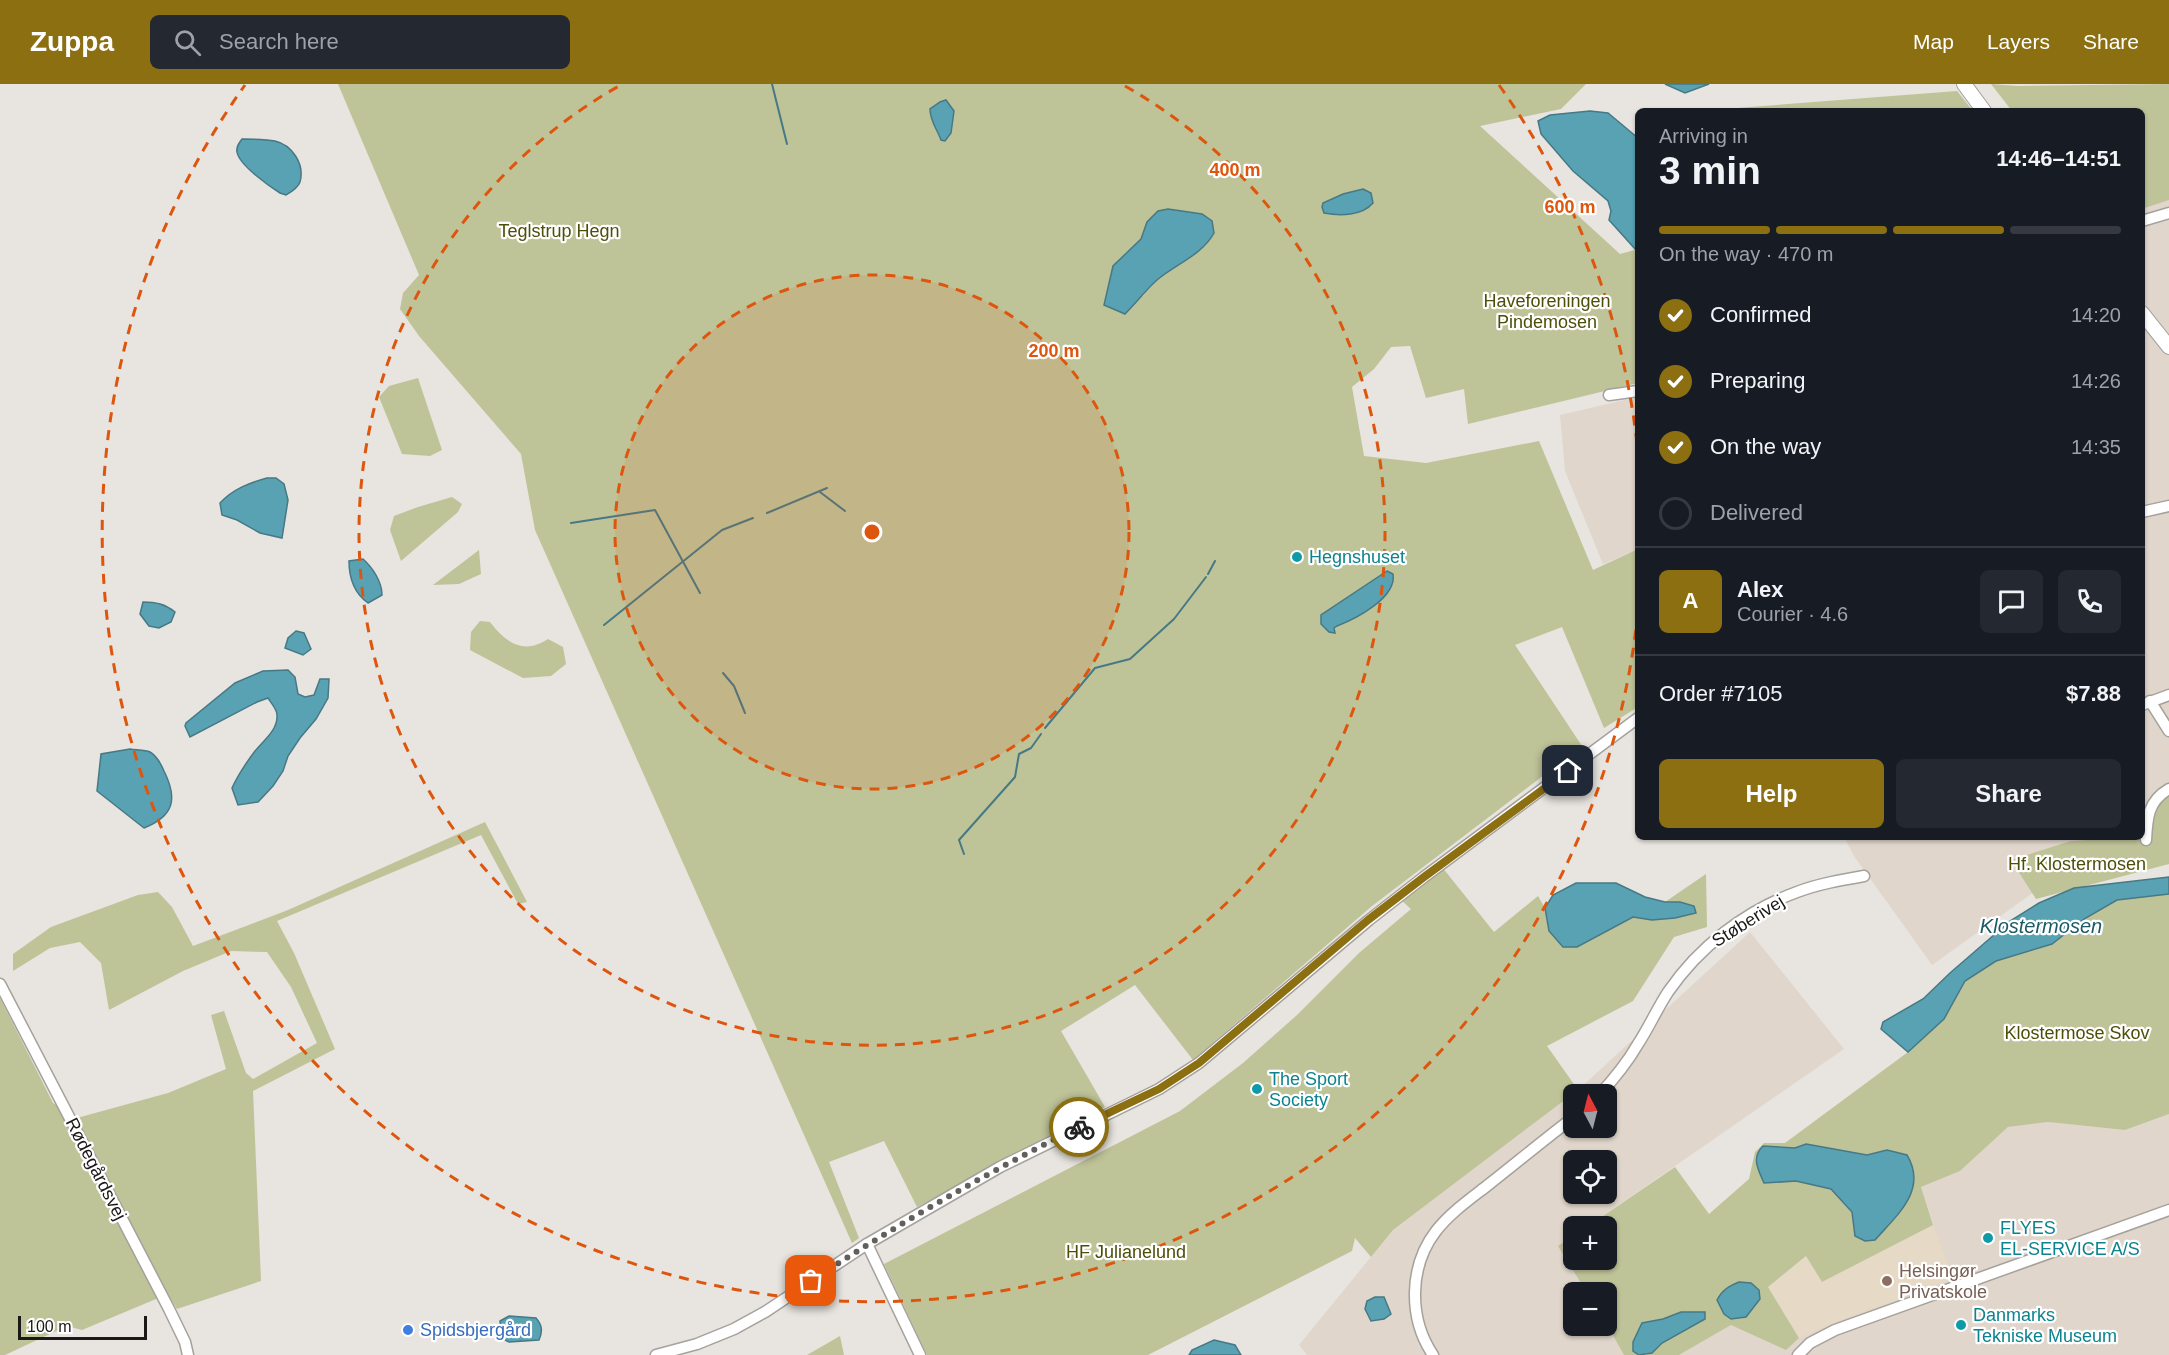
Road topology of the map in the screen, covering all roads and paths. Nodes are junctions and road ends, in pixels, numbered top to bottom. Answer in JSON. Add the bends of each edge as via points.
{"nodes":[{"id":1,"x":1964,"y":84,"type":"edge"},
{"id":2,"x":1982,"y":108,"type":"edge"},
{"id":3,"x":2169,"y":213,"type":"edge"},
{"id":4,"x":2145,"y":220,"type":"edge"},
{"id":5,"x":2145,"y":317,"type":"edge"},
{"id":6,"x":2169,"y":347,"type":"edge"},
{"id":7,"x":1635,"y":391,"type":"edge"},
{"id":8,"x":1609,"y":395,"type":"dead end"},
{"id":9,"x":2169,"y":506,"type":"edge"},
{"id":10,"x":2169,"y":511,"type":"edge"},
{"id":11,"x":2145,"y":513,"type":"edge"},
{"id":12,"x":2145,"y":514,"type":"edge"},
{"id":13,"x":2169,"y":695,"type":"edge"},
{"id":14,"x":2146,"y":703,"type":"edge"},
{"id":15,"x":1635,"y":720,"type":"edge"},
{"id":16,"x":2169,"y":731,"type":"edge"},
{"id":17,"x":2169,"y":789,"type":"edge"},
{"id":18,"x":2146,"y":840,"type":"dead end"},
{"id":19,"x":1864,"y":876,"type":"dead end"},
{"id":20,"x":0,"y":984,"type":"edge"},
{"id":21,"x":1610,"y":1084,"type":"edge"},
{"id":22,"x":1563,"y":1126,"type":"edge"},
{"id":23,"x":2169,"y":1210,"type":"edge"},
{"id":24,"x":867,"y":1244,"type":"junction"},
{"id":25,"x":188,"y":1355,"type":"edge"},
{"id":26,"x":656,"y":1355,"type":"edge"},
{"id":27,"x":920,"y":1355,"type":"edge"},
{"id":28,"x":1433,"y":1355,"type":"edge"},
{"id":29,"x":1798,"y":1355,"type":"edge"}],
"edges":[{"from":1,"to":2,"type":"main road"},
{"from":3,"to":4,"type":"street"},
{"from":5,"to":6,"type":"main road"},
{"from":7,"to":8,"type":"street"},
{"from":9,"to":11,"type":"street"},
{"from":10,"to":12,"type":"street"},
{"from":13,"to":14,"type":"street"},
{"from":14,"to":16,"type":"street"},
{"from":15,"to":24,"type":"street","via":[[1368,920],[1199,1063],[1159,1089],[1000,1167]]},
{"from":17,"to":18,"type":"street","via":[[2151,804]]},
{"from":19,"to":21,"type":"street","name":"Støberivej","via":[[1798,891],[1768,904],[1707,946],[1667,994],[1638,1045]]},
{"from":20,"to":25,"type":"street","name":"Rødegårdsvej","via":[[169,1309]]},
{"from":22,"to":28,"type":"street","via":[[1436,1230],[1415,1277],[1414,1303],[1419,1329]]},
{"from":23,"to":29,"type":"street","via":[[1835,1330],[1810,1343]]},
{"from":24,"to":26,"type":"street","via":[[734,1329]]},
{"from":24,"to":27,"type":"street"}]}
